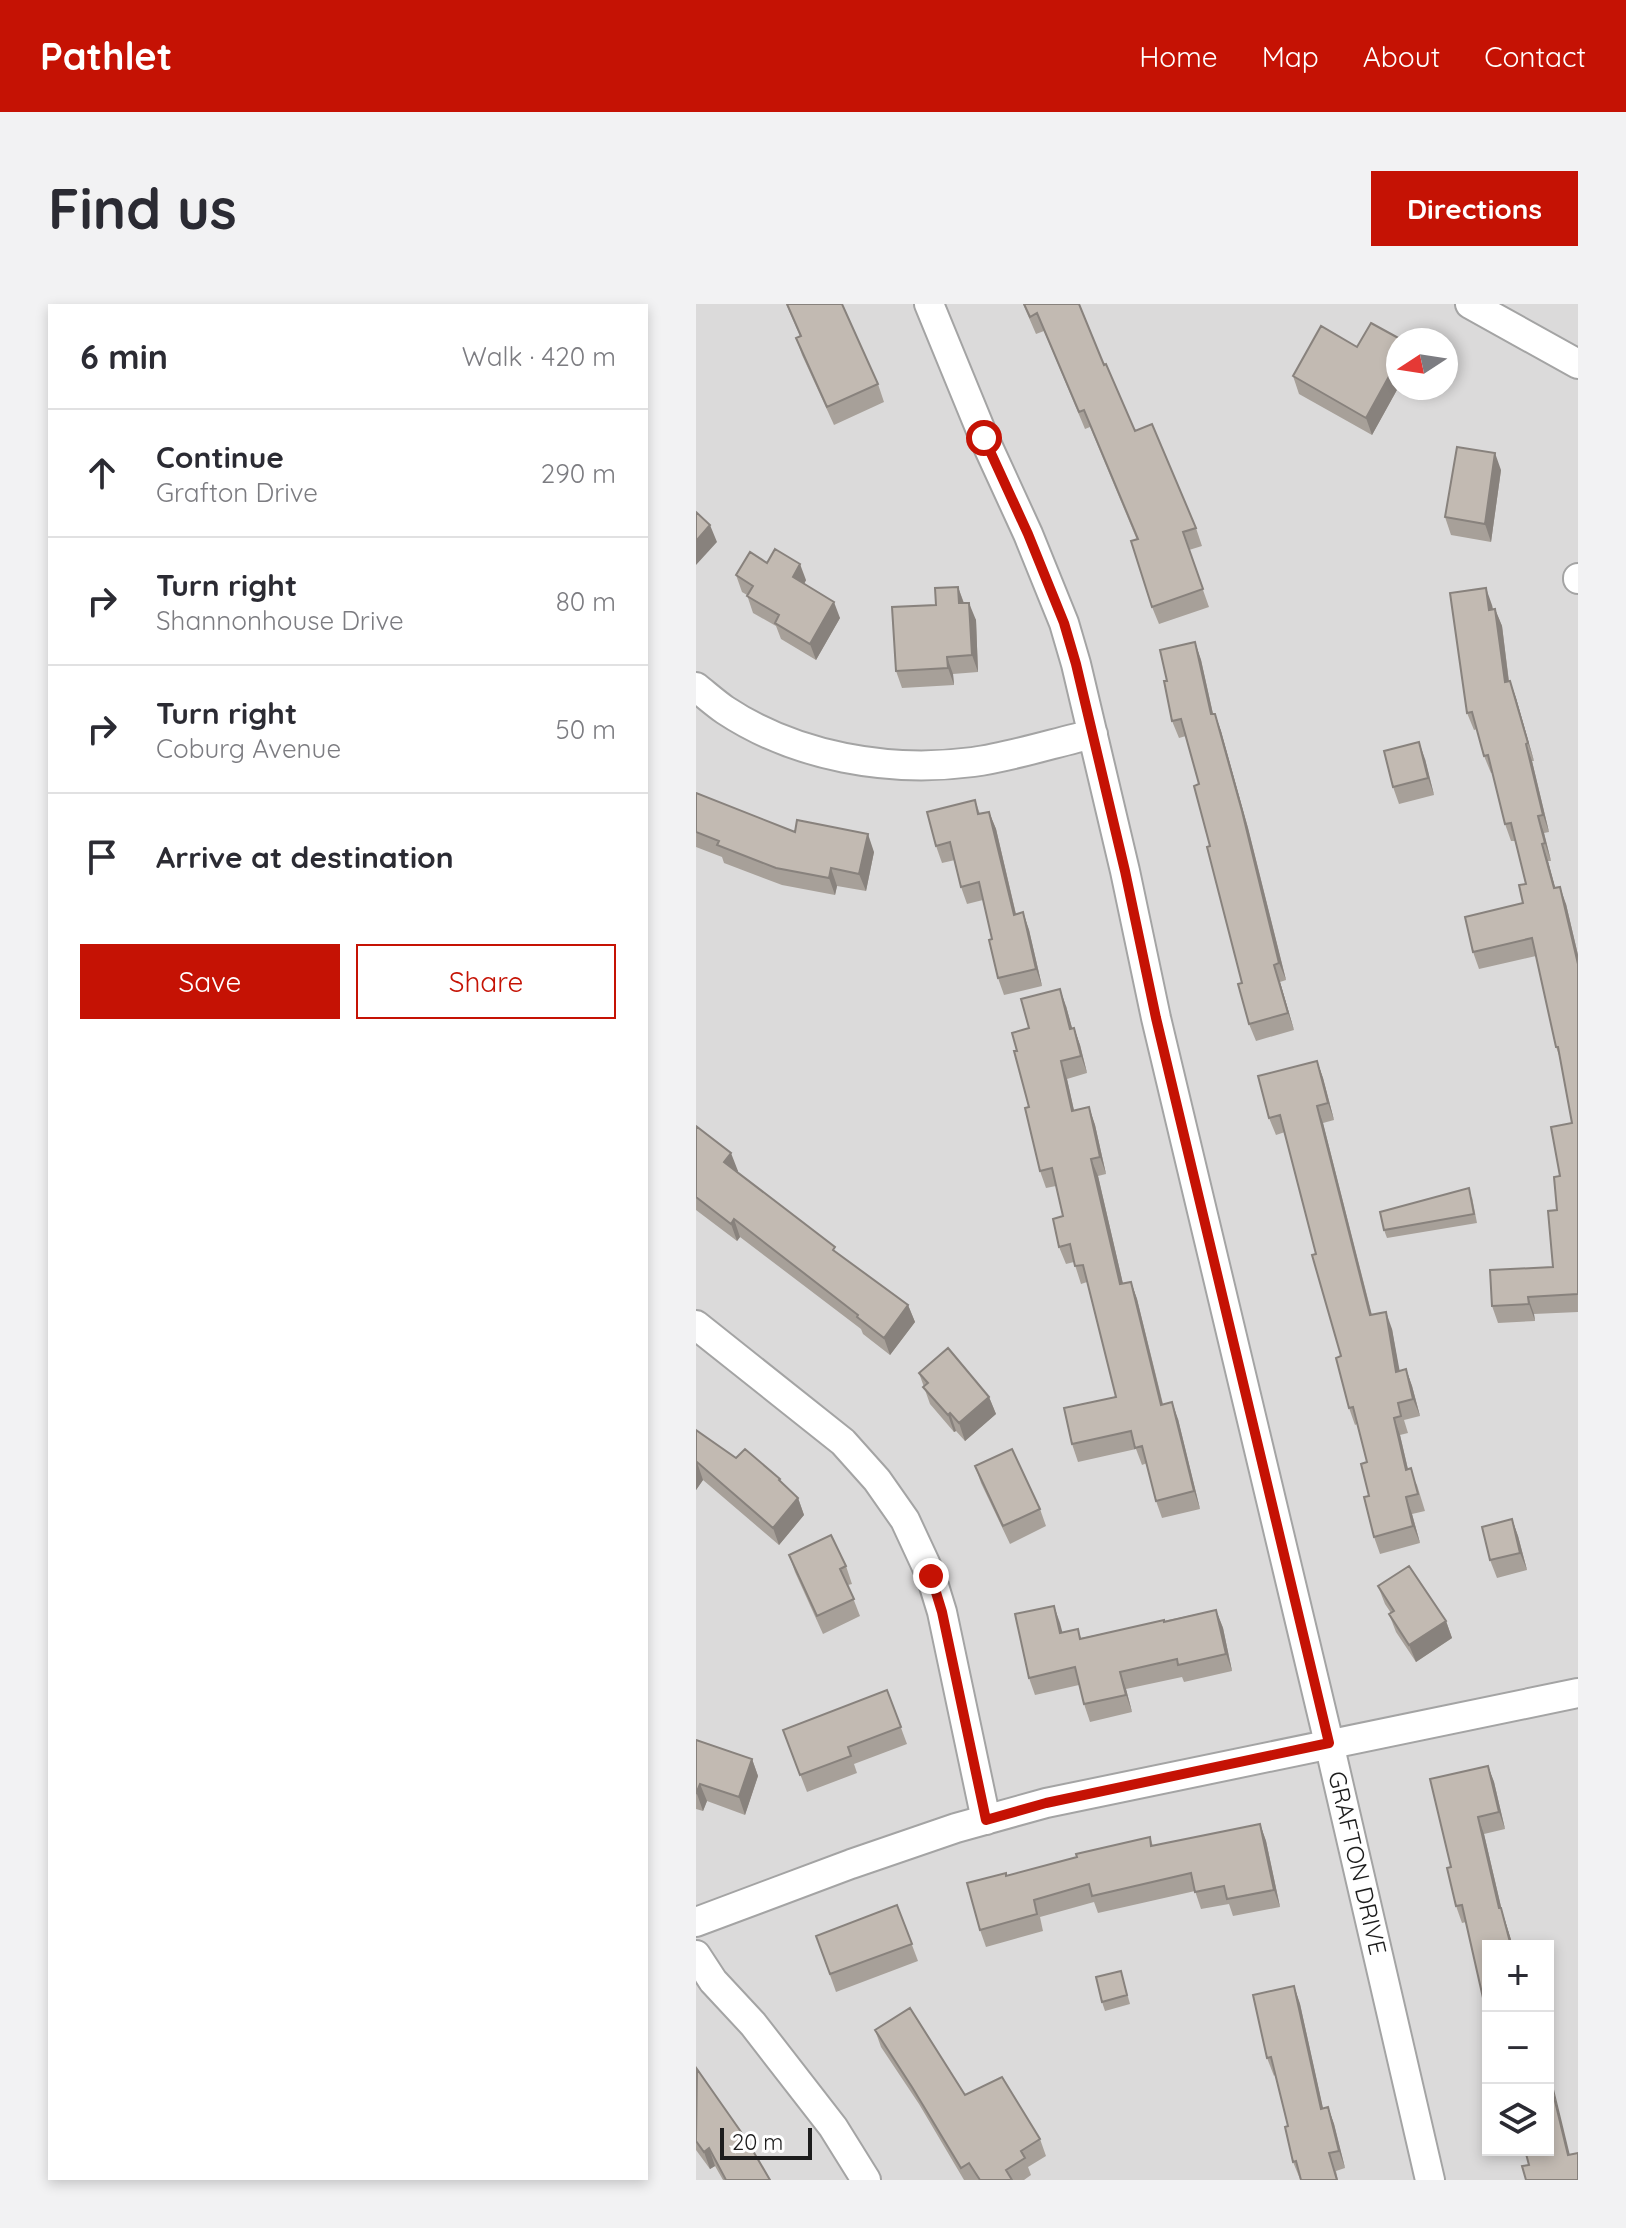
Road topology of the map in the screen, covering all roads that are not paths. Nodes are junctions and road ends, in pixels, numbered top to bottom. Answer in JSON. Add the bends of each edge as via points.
{"nodes":[{"id":1,"x":929,"y":304,"type":"edge"},
{"id":2,"x":1470,"y":304,"type":"edge"},
{"id":3,"x":1578,"y":364,"type":"edge"},
{"id":4,"x":696,"y":687,"type":"edge"},
{"id":5,"x":1093,"y":734,"type":"junction"},
{"id":6,"x":696,"y":1325,"type":"edge"},
{"id":7,"x":1578,"y":1693,"type":"edge"},
{"id":8,"x":1329,"y":1743,"type":"junction"},
{"id":9,"x":986,"y":1820,"type":"junction"},
{"id":10,"x":696,"y":1922,"type":"edge"},
{"id":11,"x":696,"y":1955,"type":"edge"},
{"id":12,"x":866,"y":2180,"type":"edge"},
{"id":13,"x":1430,"y":2180,"type":"edge"}],
"edges":[{"from":1,"to":5,"type":"street","name":"GRAFTON DRIVE","via":[[1064,623]]},
{"from":2,"to":3,"type":"street"},
{"from":4,"to":5,"type":"street","via":[[766,733],[860,761],[974,762]]},
{"from":5,"to":8,"type":"street","name":"GRAFTON DRIVE"},
{"from":6,"to":9,"type":"street","via":[[843,1442],[905,1520],[942,1612]]},
{"from":7,"to":8,"type":"street"},
{"from":8,"to":9,"type":"street"},
{"from":8,"to":13,"type":"street","name":"GRAFTON DRIVE"},
{"from":9,"to":10,"type":"street"},
{"from":11,"to":12,"type":"street","via":[[833,2127]]}]}
